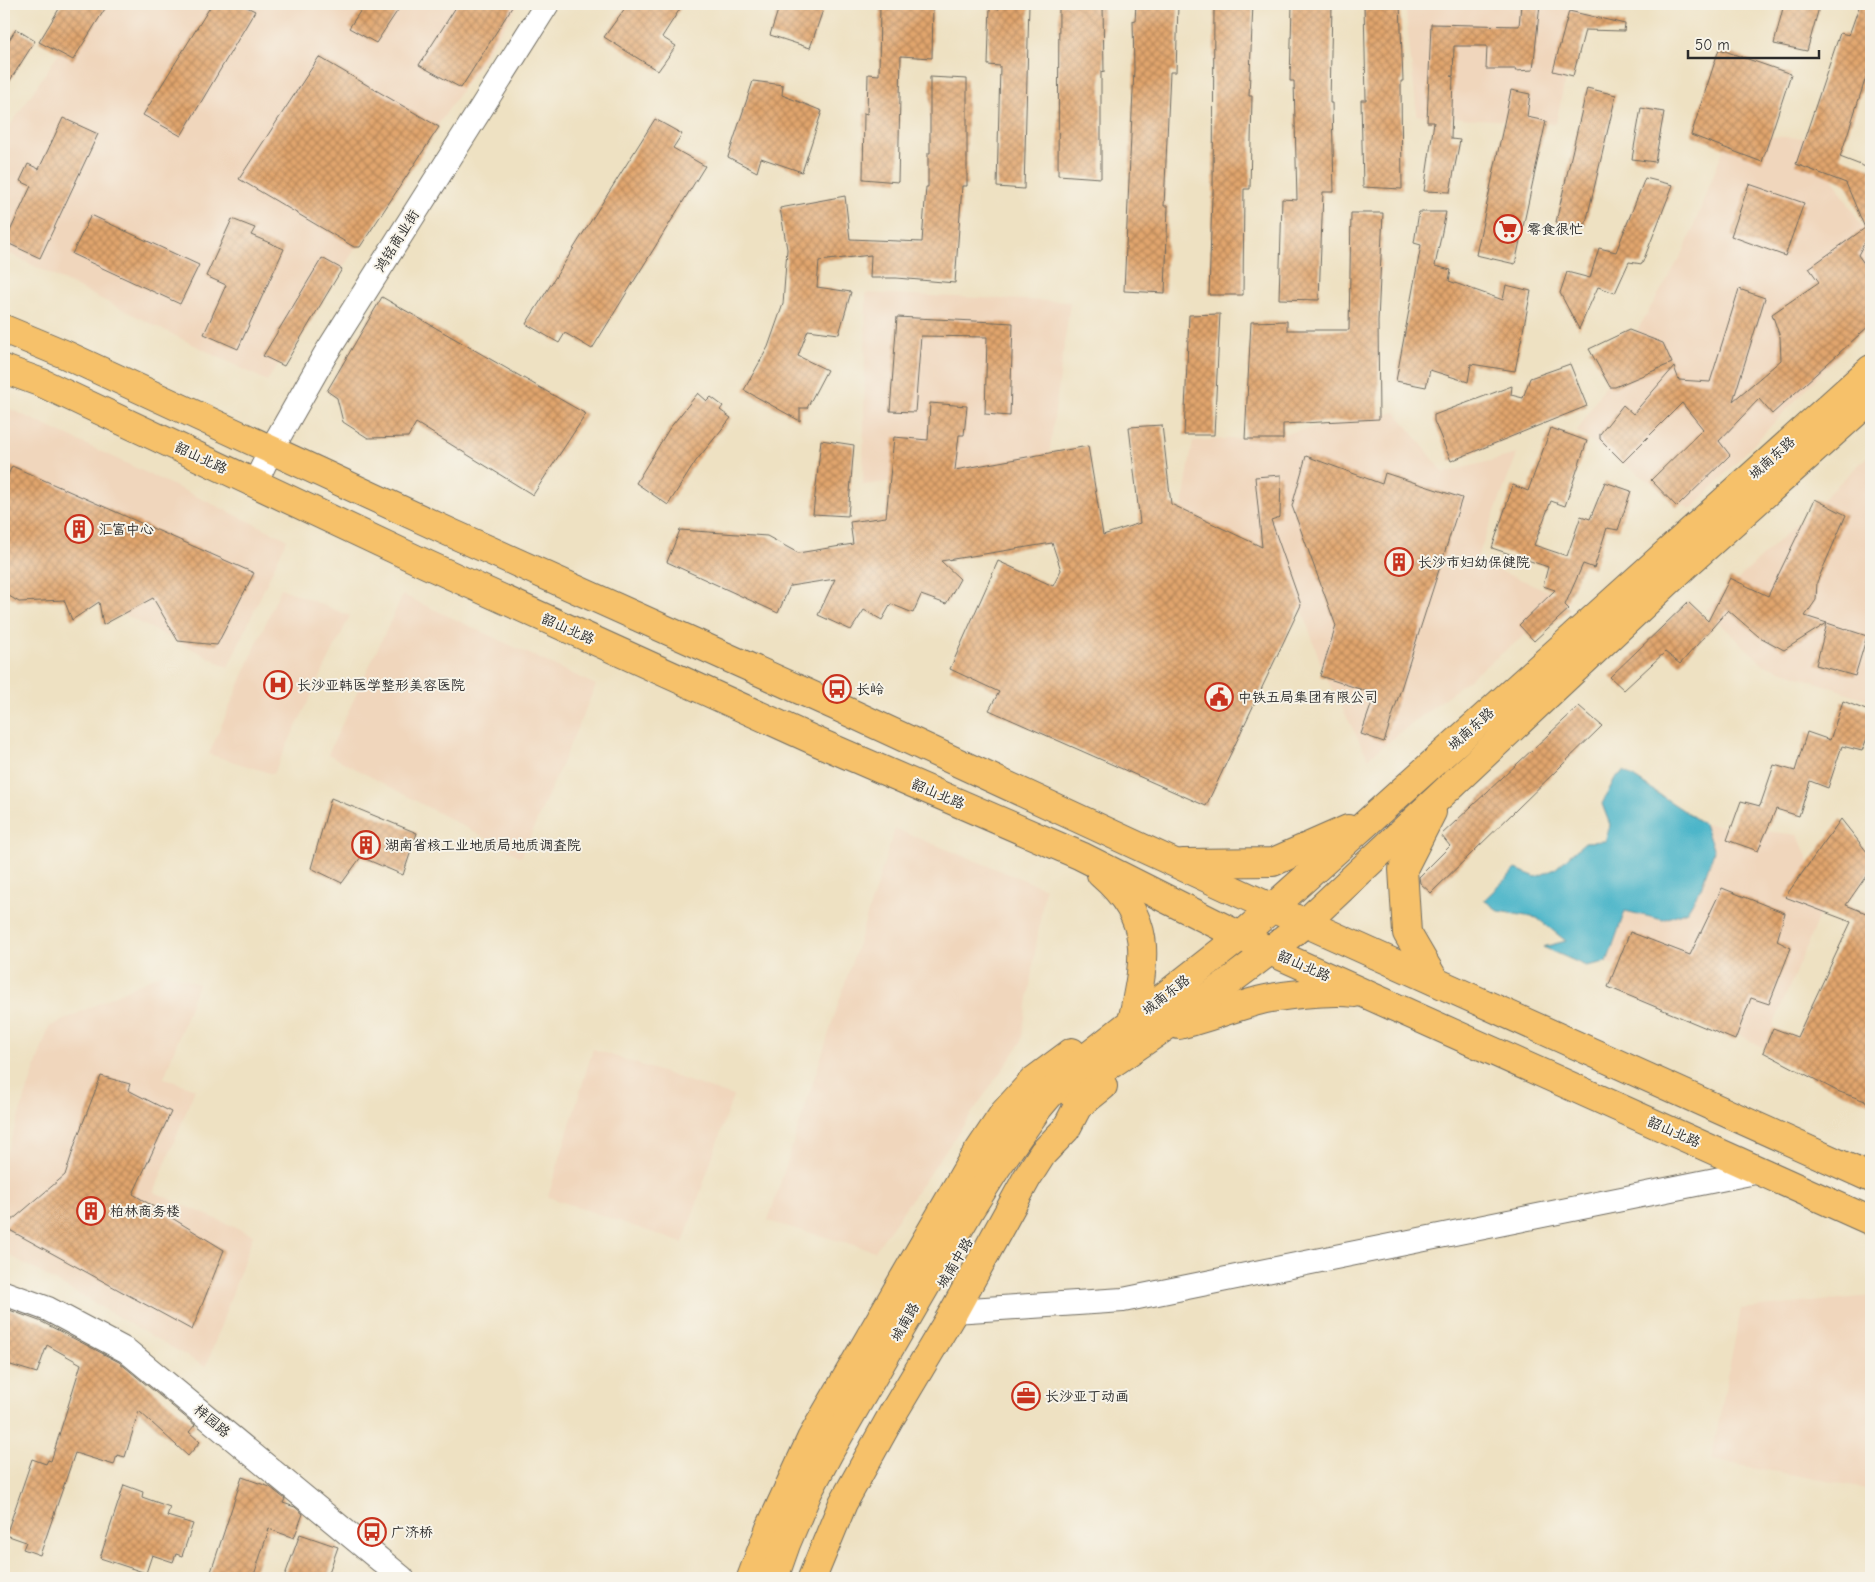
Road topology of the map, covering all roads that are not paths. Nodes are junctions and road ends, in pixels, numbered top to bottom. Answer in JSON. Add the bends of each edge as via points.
{"nodes":[{"id":1,"x":547,"y":4,"type":"edge"},
{"id":2,"x":4,"y":329,"type":"edge"},
{"id":3,"x":4,"y":369,"type":"edge"},
{"id":4,"x":1871,"y":369,"type":"edge"},
{"id":5,"x":1871,"y":399,"type":"edge"},
{"id":6,"x":271,"y":450,"type":"junction"},
{"id":7,"x":255,"y":483,"type":"junction"},
{"id":8,"x":1443,"y":792,"type":"junction"},
{"id":9,"x":1370,"y":820,"type":"junction"},
{"id":10,"x":1080,"y":856,"type":"junction"},
{"id":11,"x":1174,"y":863,"type":"junction"},
{"id":12,"x":1272,"y":908,"type":"junction"},
{"id":13,"x":1305,"y":923,"type":"junction"},
{"id":14,"x":1241,"y":936,"type":"junction"},
{"id":15,"x":1270,"y":951,"type":"junction"},
{"id":16,"x":1435,"y":981,"type":"junction"},
{"id":17,"x":1368,"y":995,"type":"junction"},
{"id":18,"x":1142,"y":1029,"type":"junction"},
{"id":19,"x":1066,"y":1086,"type":"junction"},
{"id":20,"x":1760,"y":1171,"type":"junction"},
{"id":21,"x":1871,"y":1178,"type":"edge"},
{"id":22,"x":1871,"y":1221,"type":"edge"},
{"id":23,"x":4,"y":1293,"type":"edge"},
{"id":24,"x":954,"y":1311,"type":"junction"},
{"id":25,"x":402,"y":1578,"type":"edge"},
{"id":26,"x":751,"y":1578,"type":"edge"},
{"id":27,"x":774,"y":1578,"type":"edge"},
{"id":28,"x":789,"y":1578,"type":"edge"},
{"id":29,"x":812,"y":1578,"type":"edge"}],
"edges":[{"from":1,"to":6,"type":"street","name":"鸿铭商业街","via":[[325,355]]},
{"from":2,"to":6,"type":"main road"},
{"from":3,"to":7,"type":"main road","name":"韶山北路","via":[[42,383]]},
{"from":4,"to":9,"type":"main road","name":"城南东路"},
{"from":5,"to":8,"type":"main road","name":"城南东路","via":[[1687,564]]},
{"from":6,"to":7,"type":"street","name":"鸿铭商业街"},
{"from":6,"to":11,"type":"main road"},
{"from":7,"to":10,"type":"main road","name":"韶山北路","via":[[820,743]]},
{"from":8,"to":13,"type":"main road","name":"城南东路"},
{"from":8,"to":16,"type":"main road","via":[[1402,869],[1407,932]]},
{"from":9,"to":11,"type":"main road","via":[[1273,862]]},
{"from":9,"to":12,"type":"main road","name":"城南东路"},
{"from":10,"to":14,"type":"main road","name":"韶山北路"},
{"from":10,"to":18,"type":"main road","via":[[1114,886],[1135,916],[1144,952]]},
{"from":11,"to":12,"type":"main road"},
{"from":12,"to":13,"type":"main road"},
{"from":12,"to":14,"type":"main road","name":"城南东路"},
{"from":13,"to":15,"type":"main road","name":"城南东路"},
{"from":13,"to":16,"type":"main road"},
{"from":14,"to":15,"type":"main road","name":"韶山北路"},
{"from":14,"to":18,"type":"main road","name":"城南东路"},
{"from":15,"to":17,"type":"main road","name":"韶山北路"},
{"from":15,"to":18,"type":"main road","name":"城南东路"},
{"from":16,"to":21,"type":"main road"},
{"from":17,"to":18,"type":"main road","via":[[1349,992],[1263,1000],[1205,1018]]},
{"from":17,"to":20,"type":"main road","name":"韶山北路"},
{"from":18,"to":19,"type":"main road","name":"城南东路"},
{"from":18,"to":24,"type":"main road","via":[[1109,1081],[1078,1106],[1066,1129],[1043,1153],[1026,1178]]},
{"from":18,"to":26,"type":"main road","via":[[1067,1054],[1033,1081],[1004,1113],[970,1164],[811,1439]]},
{"from":19,"to":27,"type":"main road","name":"城南路","via":[[1039,1107],[961,1225],[831,1449],[804,1501]]},
{"from":19,"to":28,"type":"main road","name":"城南中路","via":[[1022,1152],[888,1375],[822,1498]]},
{"from":20,"to":22,"type":"main road","name":"韶山北路"},
{"from":20,"to":24,"type":"street","via":[[1123,1300]]},
{"from":23,"to":25,"type":"street","name":"梓园路","via":[[48,1309],[127,1352]]},
{"from":24,"to":29,"type":"main road","via":[[843,1503]]}]}
